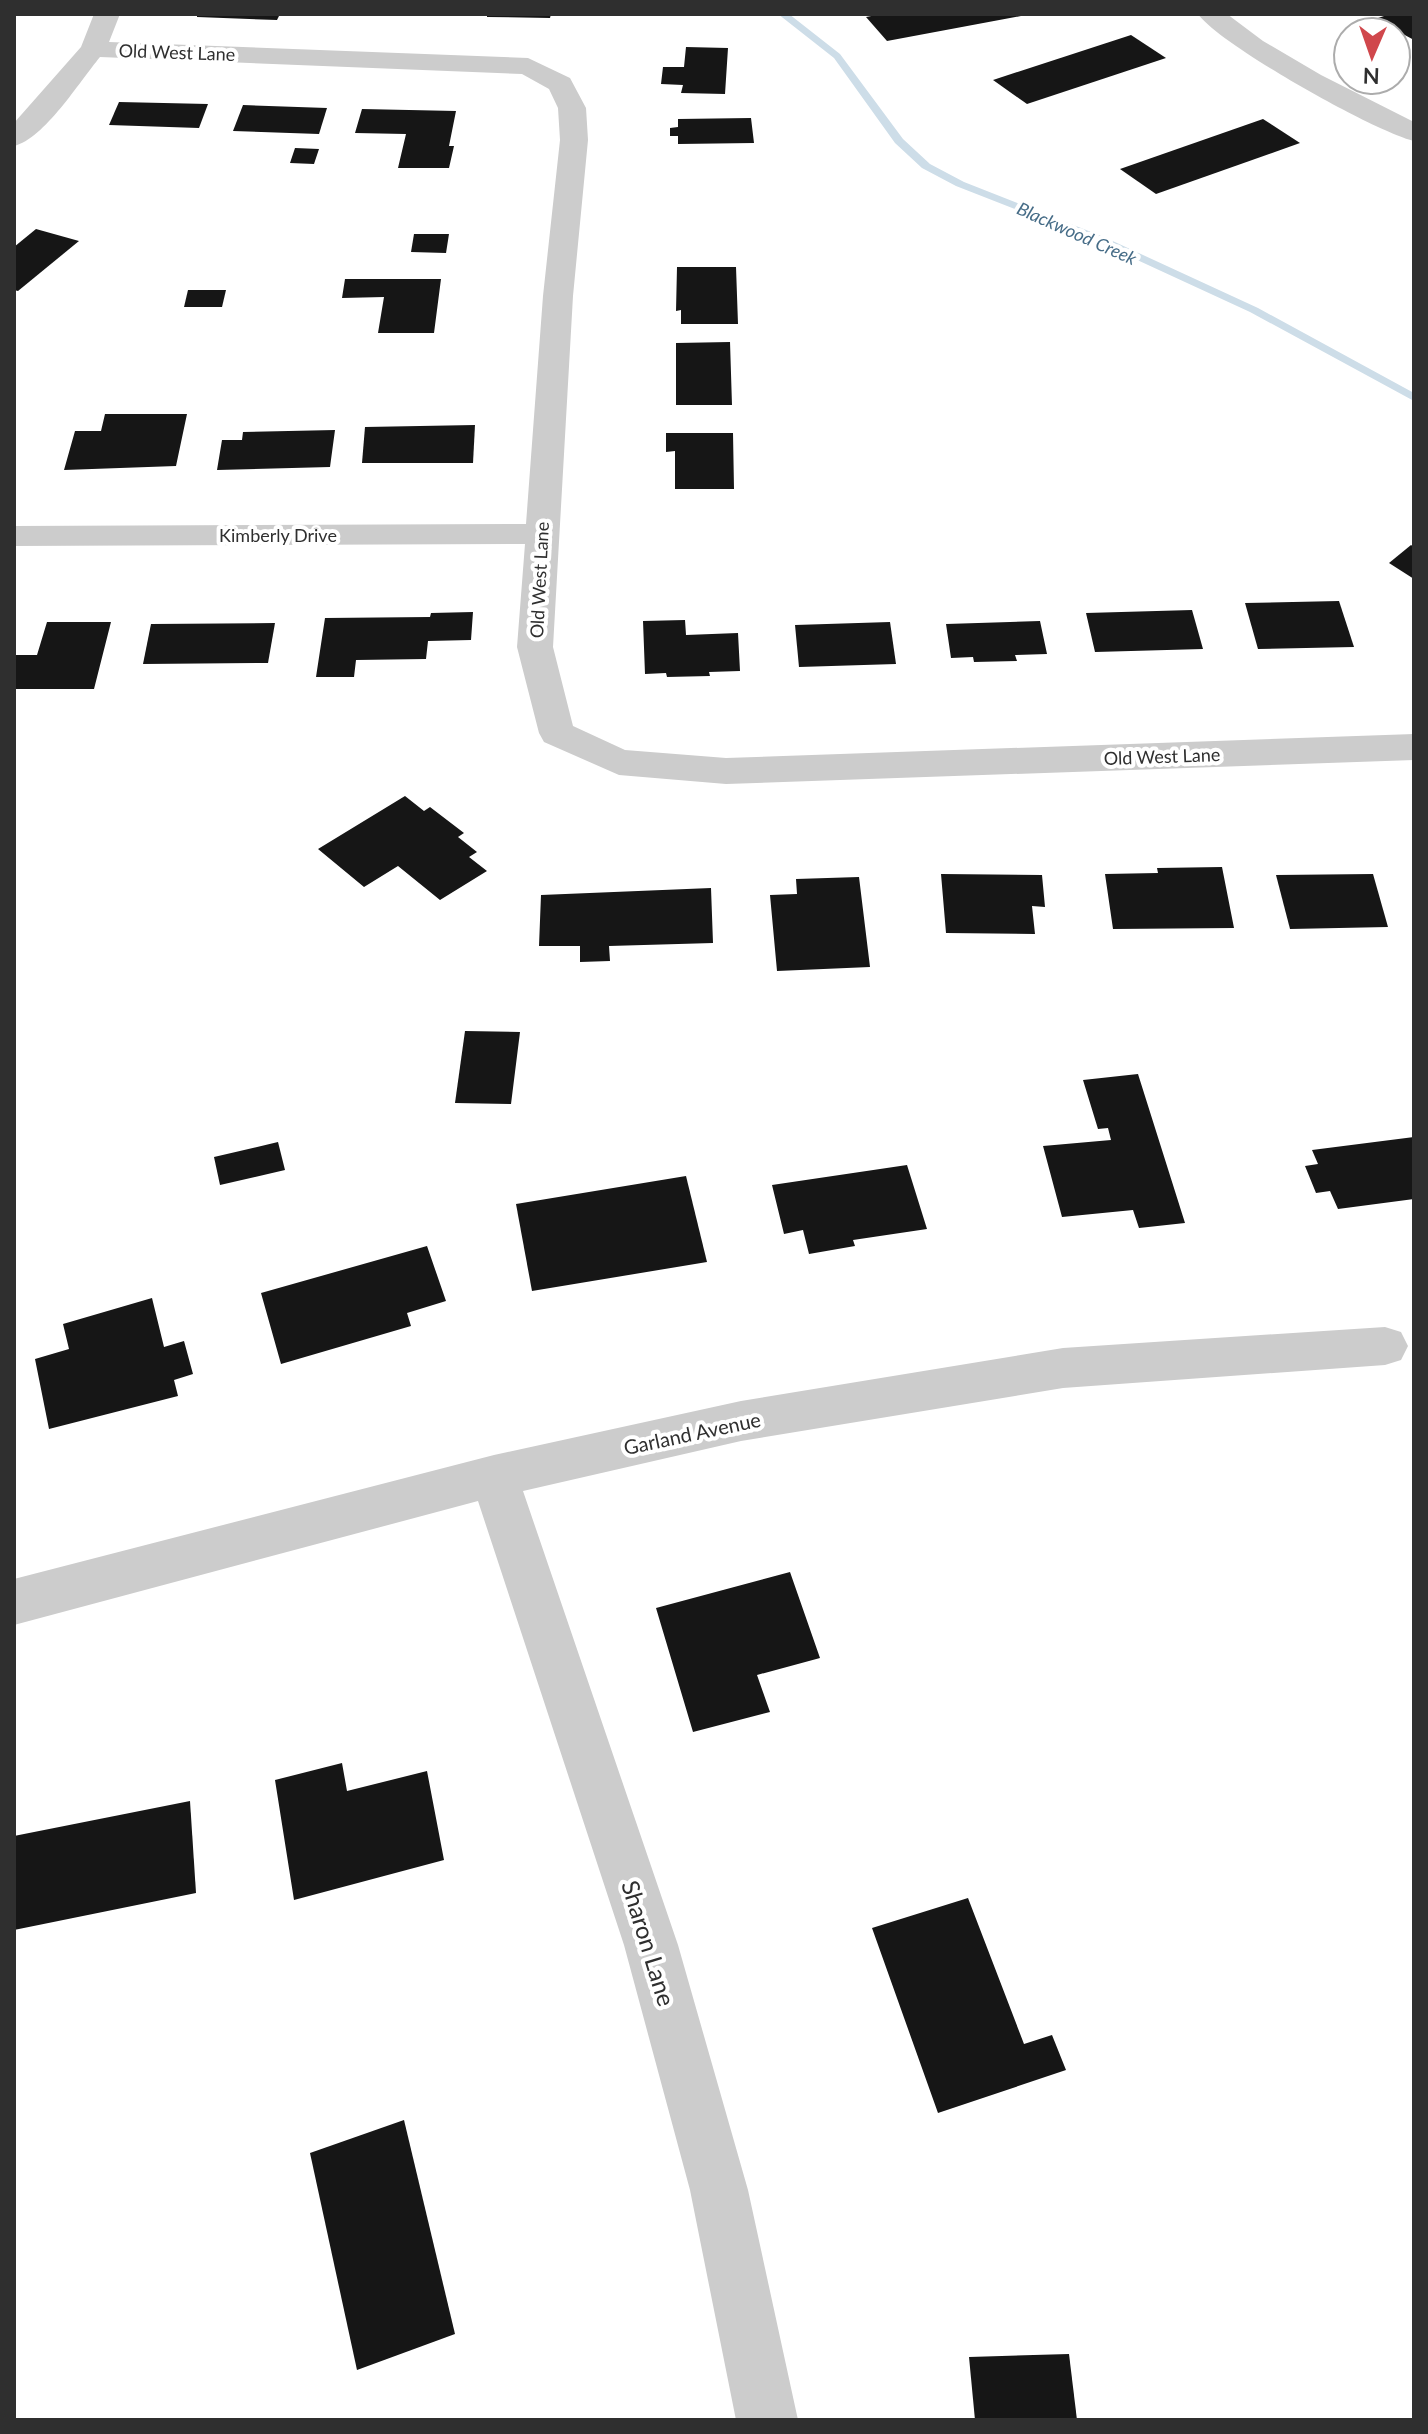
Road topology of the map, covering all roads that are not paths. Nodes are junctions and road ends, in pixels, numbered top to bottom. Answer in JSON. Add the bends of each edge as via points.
{"nodes":[{"id":1,"x":107,"y":14,"type":"edge"},
{"id":2,"x":1222,"y":15,"type":"edge"},
{"id":3,"x":93,"y":49,"type":"junction"},
{"id":4,"x":1332,"y":92,"type":"edge"},
{"id":5,"x":1339,"y":96,"type":"edge"},
{"id":6,"x":1414,"y":133,"type":"edge"},
{"id":7,"x":14,"y":138,"type":"edge"},
{"id":8,"x":542,"y":534,"type":"junction"},
{"id":9,"x":14,"y":536,"type":"edge"},
{"id":10,"x":1414,"y":747,"type":"edge"},
{"id":11,"x":1385,"y":1346,"type":"dead end"},
{"id":12,"x":494,"y":1476,"type":"junction"},
{"id":13,"x":14,"y":1602,"type":"edge"},
{"id":14,"x":767,"y":2420,"type":"edge"}],
"edges":[{"from":1,"to":3,"type":"street"},
{"from":2,"to":4,"type":"street","via":[[1254,47]]},
{"from":3,"to":7,"type":"street"},
{"from":3,"to":8,"type":"street","name":"Old West Lane","via":[[528,66],[560,84],[572,108],[574,140]]},
{"from":5,"to":6,"type":"street"},
{"from":8,"to":9,"type":"street","name":"Kimberly Drive"},
{"from":8,"to":10,"type":"street","name":"Old West Lane","via":[[535,647],[557,733],[619,762],[726,771]]},
{"from":11,"to":12,"type":"street","name":"Garland Avenue","via":[[1063,1368],[741,1421]]},
{"from":12,"to":13,"type":"street","name":"Garland Avenue"},
{"from":12,"to":14,"type":"street","name":"Sharon Lane","via":[[651,1945],[719,2190]]}]}
